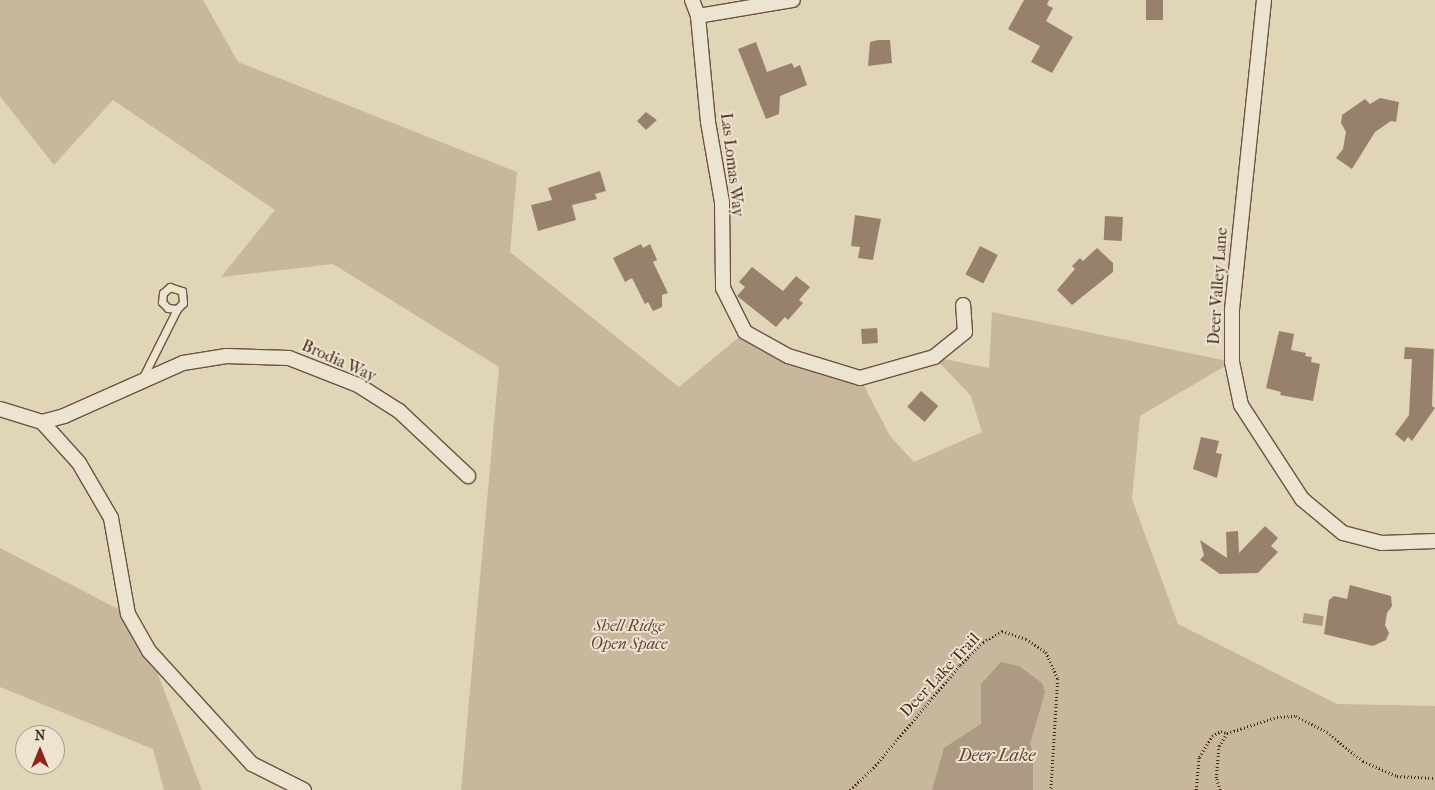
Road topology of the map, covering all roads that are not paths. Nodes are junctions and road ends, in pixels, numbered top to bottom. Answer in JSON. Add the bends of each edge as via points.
{"nodes":[{"id":1,"x":692,"y":0,"type":"edge"},
{"id":2,"x":793,"y":0,"type":"edge"},
{"id":3,"x":1264,"y":0,"type":"edge"},
{"id":4,"x":698,"y":16,"type":"junction"},
{"id":5,"x":963,"y":305,"type":"dead end"},
{"id":6,"x":177,"y":309,"type":"dead end"},
{"id":7,"x":142,"y":380,"type":"junction"},
{"id":8,"x":0,"y":409,"type":"edge"},
{"id":9,"x":42,"y":422,"type":"junction"},
{"id":10,"x":468,"y":476,"type":"dead end"},
{"id":11,"x":1435,"y":541,"type":"edge"},
{"id":12,"x":304,"y":790,"type":"edge"}],
"edges":[{"from":1,"to":4,"type":"street","name":"Las Lomas Way"},
{"from":2,"to":4,"type":"street"},
{"from":3,"to":11,"type":"street","name":"Deer Valley Lane","via":[[1232,310],[1232,362],[1241,405],[1302,499],[1342,532],[1382,543]]},
{"from":4,"to":5,"type":"street","name":"Las Lomas Way","via":[[708,122],[722,202],[723,288],[745,332],[788,356],[860,378],[934,358],[965,332]]},
{"from":6,"to":7,"type":"lane"},
{"from":7,"to":9,"type":"street","name":"Brodia Way","via":[[64,416]]},
{"from":7,"to":10,"type":"street","name":"Brodia Way","via":[[183,363],[209,359],[289,358],[358,385],[399,411]]},
{"from":8,"to":9,"type":"street"},
{"from":9,"to":12,"type":"street","via":[[80,463],[111,518],[128,614],[149,651],[252,764]]}]}
